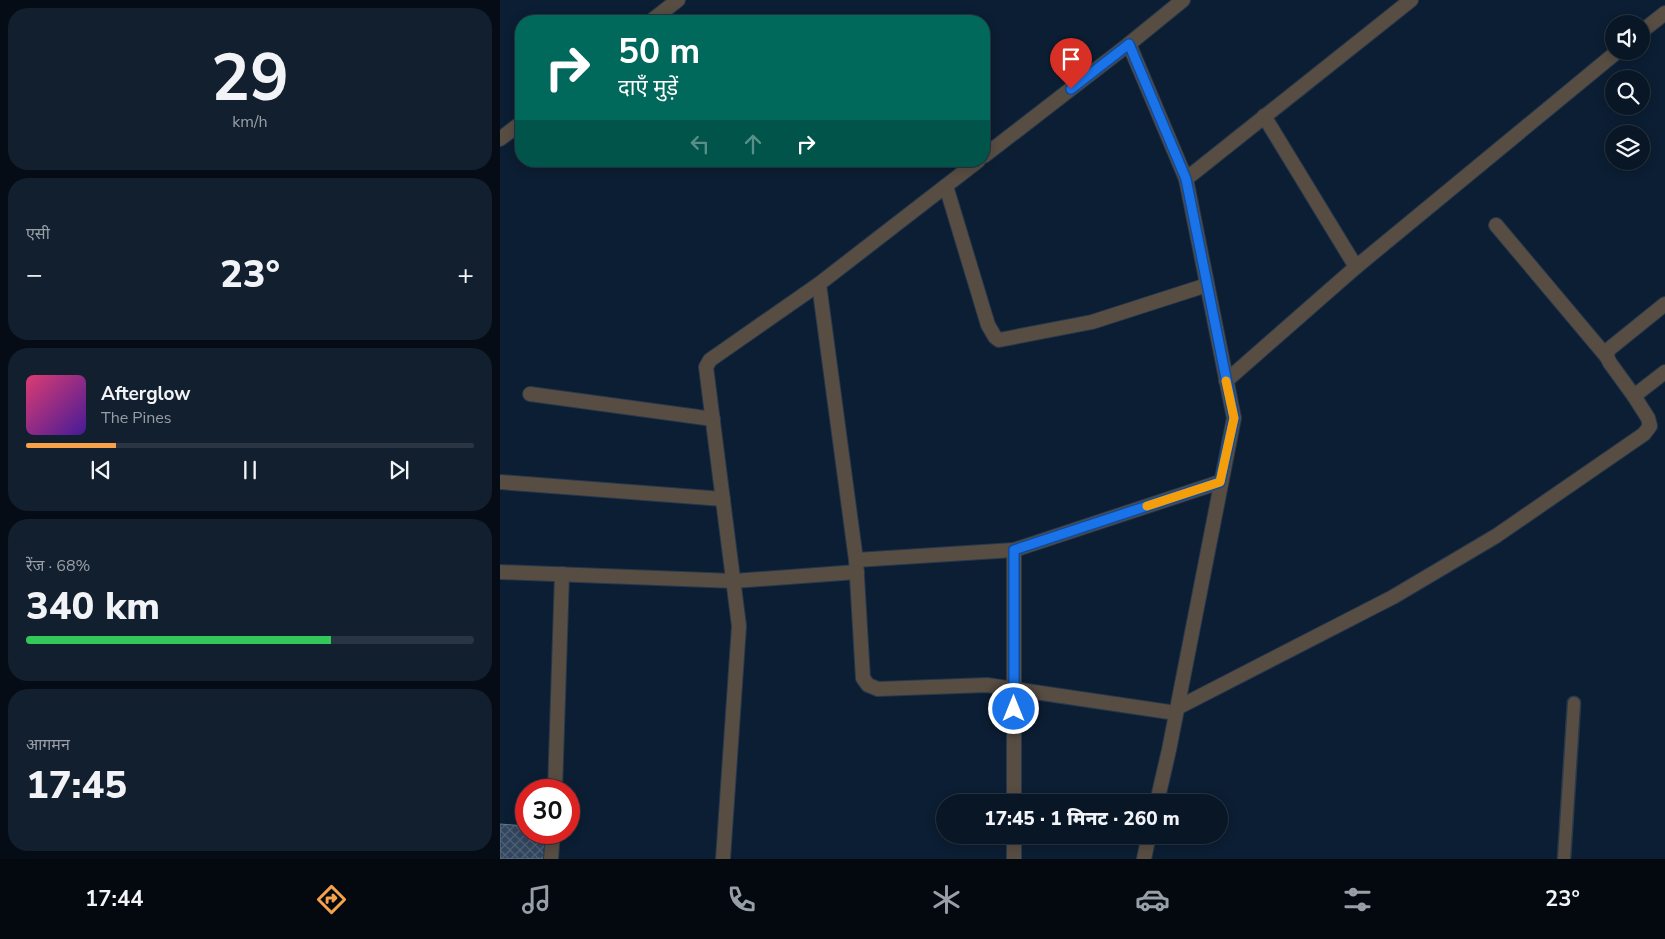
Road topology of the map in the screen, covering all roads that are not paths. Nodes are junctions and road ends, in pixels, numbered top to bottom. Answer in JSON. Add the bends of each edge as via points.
{"nodes":[{"id":1,"x":678,"y":0,"type":"edge"},
{"id":2,"x":1183,"y":0,"type":"edge"},
{"id":3,"x":1411,"y":0,"type":"edge"},
{"id":4,"x":1665,"y":13,"type":"edge"},
{"id":5,"x":659,"y":15,"type":"edge"},
{"id":6,"x":1650,"y":25,"type":"edge"},
{"id":7,"x":1129,"y":44,"type":"junction"},
{"id":8,"x":1607,"y":60,"type":"edge"},
{"id":9,"x":1264,"y":116,"type":"junction"},
{"id":10,"x":515,"y":128,"type":"edge"},
{"id":11,"x":500,"y":139,"type":"edge"},
{"id":12,"x":990,"y":151,"type":"edge"},
{"id":13,"x":970,"y":167,"type":"edge"},
{"id":14,"x":1186,"y":179,"type":"junction"},
{"id":15,"x":946,"y":186,"type":"junction"},
{"id":16,"x":1496,"y":226,"type":"dead end"},
{"id":17,"x":1356,"y":267,"type":"junction"},
{"id":18,"x":819,"y":284,"type":"junction"},
{"id":19,"x":1207,"y":285,"type":"junction"},
{"id":20,"x":1665,"y":304,"type":"edge"},
{"id":21,"x":1607,"y":357,"type":"junction"},
{"id":22,"x":1665,"y":372,"type":"edge"},
{"id":23,"x":1226,"y":381,"type":"junction"},
{"id":24,"x":530,"y":394,"type":"dead end"},
{"id":25,"x":1634,"y":396,"type":"junction"},
{"id":26,"x":713,"y":419,"type":"junction"},
{"id":27,"x":500,"y":482,"type":"edge"},
{"id":28,"x":1220,"y":482,"type":"junction"},
{"id":29,"x":723,"y":499,"type":"junction"},
{"id":30,"x":1014,"y":550,"type":"junction"},
{"id":31,"x":856,"y":566,"type":"junction"},
{"id":32,"x":500,"y":572,"type":"edge"},
{"id":33,"x":562,"y":574,"type":"junction"},
{"id":34,"x":734,"y":580,"type":"junction"},
{"id":35,"x":1014,"y":690,"type":"junction"},
{"id":36,"x":1574,"y":703,"type":"dead end"},
{"id":37,"x":1177,"y":710,"type":"junction"},
{"id":38,"x":555,"y":779,"type":"edge"},
{"id":39,"x":1014,"y":794,"type":"edge"},
{"id":40,"x":1159,"y":794,"type":"edge"},
{"id":41,"x":552,"y":844,"type":"edge"},
{"id":42,"x":1014,"y":844,"type":"edge"},
{"id":43,"x":1147,"y":844,"type":"edge"},
{"id":44,"x":551,"y":859,"type":"edge"},
{"id":45,"x":723,"y":859,"type":"edge"},
{"id":46,"x":1014,"y":859,"type":"edge"},
{"id":47,"x":1144,"y":859,"type":"edge"},
{"id":48,"x":1564,"y":859,"type":"edge"}],
"edges":[{"from":1,"to":5,"type":"street"},
{"from":2,"to":7,"type":"street"},
{"from":3,"to":9,"type":"street"},
{"from":4,"to":6,"type":"street"},
{"from":7,"to":12,"type":"street"},
{"from":7,"to":14,"type":"street"},
{"from":8,"to":17,"type":"street"},
{"from":9,"to":14,"type":"street"},
{"from":9,"to":17,"type":"street"},
{"from":10,"to":11,"type":"street"},
{"from":13,"to":15,"type":"street"},
{"from":14,"to":19,"type":"street"},
{"from":15,"to":18,"type":"street"},
{"from":15,"to":19,"type":"street","via":[[988,325],[999,340],[1092,322]]},
{"from":16,"to":21,"type":"street"},
{"from":17,"to":23,"type":"street"},
{"from":18,"to":26,"type":"street","via":[[710,360],[706,367]]},
{"from":18,"to":31,"type":"street"},
{"from":19,"to":23,"type":"street"},
{"from":20,"to":21,"type":"street","via":[[1608,350]]},
{"from":21,"to":25,"type":"street"},
{"from":22,"to":25,"type":"street"},
{"from":23,"to":28,"type":"street","via":[[1234,418]]},
{"from":24,"to":26,"type":"street"},
{"from":25,"to":37,"type":"street","via":[[1648,418],[1650,426],[1644,434],[1496,536],[1392,596]]},
{"from":26,"to":29,"type":"street"},
{"from":27,"to":29,"type":"street"},
{"from":28,"to":30,"type":"street"},
{"from":28,"to":37,"type":"street"},
{"from":29,"to":34,"type":"street"},
{"from":30,"to":31,"type":"street"},
{"from":30,"to":35,"type":"street"},
{"from":31,"to":34,"type":"street"},
{"from":31,"to":35,"type":"street","via":[[863,678],[868,686],[878,689],[976,685]]},
{"from":32,"to":33,"type":"street"},
{"from":33,"to":34,"type":"street"},
{"from":33,"to":38,"type":"street"},
{"from":34,"to":45,"type":"street","via":[[739,626]]},
{"from":35,"to":37,"type":"street"},
{"from":35,"to":39,"type":"street"},
{"from":36,"to":48,"type":"lane"},
{"from":37,"to":40,"type":"street"},
{"from":41,"to":44,"type":"street"},
{"from":42,"to":46,"type":"street"},
{"from":43,"to":47,"type":"street"}]}
